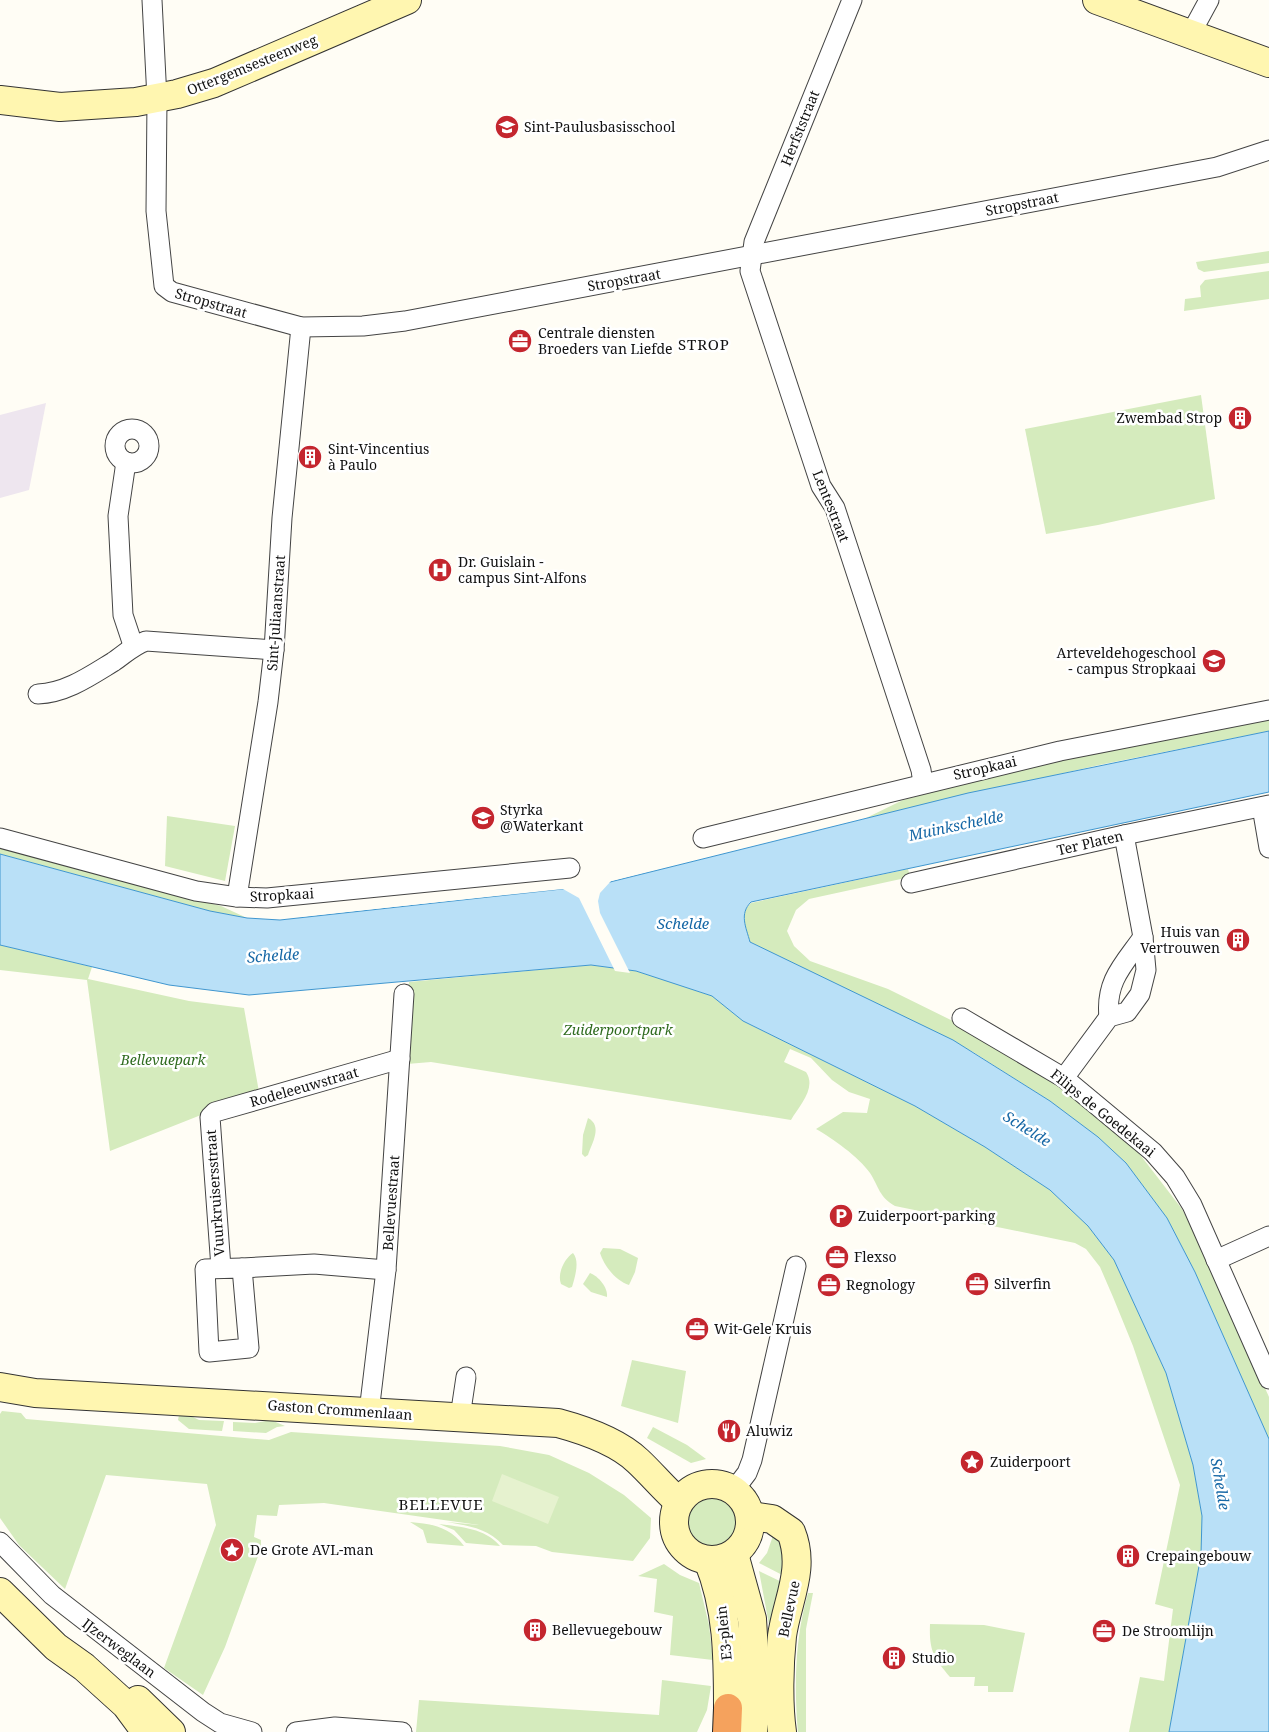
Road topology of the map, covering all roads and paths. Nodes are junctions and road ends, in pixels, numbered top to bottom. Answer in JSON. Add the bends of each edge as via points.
{"nodes":[{"id":1,"x":152,"y":0,"type":"edge"},
{"id":2,"x":407,"y":0,"type":"edge"},
{"id":3,"x":852,"y":0,"type":"edge"},
{"id":4,"x":1097,"y":0,"type":"edge"},
{"id":5,"x":1209,"y":0,"type":"edge"},
{"id":6,"x":1139,"y":7,"type":"edge"},
{"id":7,"x":1190,"y":35,"type":"junction"},
{"id":8,"x":1269,"y":63,"type":"edge"},
{"id":9,"x":157,"y":99,"type":"junction"},
{"id":10,"x":0,"y":100,"type":"edge"},
{"id":11,"x":1269,"y":150,"type":"edge"},
{"id":12,"x":751,"y":257,"type":"junction"},
{"id":13,"x":301,"y":328,"type":"junction"},
{"id":14,"x":126,"y":462,"type":"dead end"},
{"id":15,"x":133,"y":645,"type":"junction"},
{"id":16,"x":274,"y":650,"type":"junction"},
{"id":17,"x":38,"y":694,"type":"dead end"},
{"id":18,"x":1269,"y":710,"type":"edge"},
{"id":19,"x":923,"y":783,"type":"junction"},
{"id":20,"x":1265,"y":806,"type":"edge"},
{"id":21,"x":1124,"y":835,"type":"junction"},
{"id":22,"x":0,"y":838,"type":"edge"},
{"id":23,"x":703,"y":838,"type":"dead end"},
{"id":24,"x":1269,"y":848,"type":"edge"},
{"id":25,"x":570,"y":868,"type":"dead end"},
{"id":26,"x":911,"y":883,"type":"dead end"},
{"id":27,"x":237,"y":897,"type":"junction"},
{"id":28,"x":1143,"y":937,"type":"junction"},
{"id":29,"x":404,"y":994,"type":"dead end"},
{"id":30,"x":1109,"y":1017,"type":"junction"},
{"id":31,"x":962,"y":1018,"type":"dead end"},
{"id":32,"x":400,"y":1059,"type":"junction"},
{"id":33,"x":1064,"y":1078,"type":"junction"},
{"id":34,"x":210,"y":1117,"type":"joint"},
{"id":35,"x":1269,"y":1236,"type":"edge"},
{"id":36,"x":1216,"y":1260,"type":"junction"},
{"id":37,"x":796,"y":1266,"type":"dead end"},
{"id":38,"x":221,"y":1268,"type":"junction"},
{"id":39,"x":242,"y":1268,"type":"junction"},
{"id":40,"x":386,"y":1270,"type":"junction"},
{"id":41,"x":466,"y":1377,"type":"dead end"},
{"id":42,"x":1269,"y":1379,"type":"edge"},
{"id":43,"x":0,"y":1387,"type":"edge"},
{"id":44,"x":35,"y":1393,"type":"junction"},
{"id":45,"x":0,"y":1396,"type":"edge"},
{"id":46,"x":369,"y":1412,"type":"junction"},
{"id":47,"x":460,"y":1417,"type":"junction"},
{"id":48,"x":637,"y":1459,"type":"junction"},
{"id":49,"x":701,"y":1485,"type":"junction"},
{"id":50,"x":734,"y":1490,"type":"junction"},
{"id":51,"x":679,"y":1502,"type":"junction"},
{"id":52,"x":750,"y":1516,"type":"junction"},
{"id":53,"x":0,"y":1542,"type":"edge"},
{"id":54,"x":721,"y":1557,"type":"junction"},
{"id":55,"x":0,"y":1592,"type":"edge"},
{"id":56,"x":84,"y":1667,"type":"junction"},
{"id":57,"x":724,"y":1724,"type":"edge"},
{"id":58,"x":370,"y":1730,"type":"edge"},
{"id":59,"x":146,"y":1732,"type":"edge"},
{"id":60,"x":171,"y":1732,"type":"edge"},
{"id":61,"x":252,"y":1732,"type":"edge"},
{"id":62,"x":296,"y":1732,"type":"edge"},
{"id":63,"x":402,"y":1732,"type":"edge"},
{"id":64,"x":753,"y":1732,"type":"edge"},
{"id":65,"x":782,"y":1732,"type":"edge"}],
"edges":[{"from":1,"to":9,"type":"street"},
{"from":2,"to":9,"type":"street","name":"Ottergemsesteenweg","via":[[214,82]]},
{"from":3,"to":12,"type":"street","name":"Herfststraat","via":[[754,242]]},
{"from":4,"to":6,"type":"street"},
{"from":5,"to":7,"type":"street"},
{"from":6,"to":7,"type":"street"},
{"from":7,"to":8,"type":"street"},
{"from":9,"to":10,"type":"street","name":"Ottergemsesteenweg","via":[[60,107]]},
{"from":9,"to":13,"type":"street","name":"Stropstraat","via":[[156,211],[164,286],[172,292]]},
{"from":11,"to":12,"type":"street","name":"Stropstraat","via":[[1217,167]]},
{"from":12,"to":13,"type":"street","name":"Stropstraat","via":[[405,321]]},
{"from":12,"to":19,"type":"street","name":"Lentestraat","via":[[750,271],[821,486],[835,508]]},
{"from":13,"to":16,"type":"street","name":"Sint-Juliaanstraat","via":[[282,518]]},
{"from":14,"to":15,"type":"street","via":[[118,516],[123,615]]},
{"from":15,"to":16,"type":"street","via":[[146,641]]},
{"from":15,"to":17,"type":"street","via":[[115,661],[64,691]]},
{"from":16,"to":27,"type":"street","name":"Sint-Juliaanstraat"},
{"from":18,"to":19,"type":"street","name":"Stropkaai","via":[[1060,751]]},
{"from":19,"to":23,"type":"street","name":"Stropkaai"},
{"from":20,"to":21,"type":"street","name":"Ter Platen"},
{"from":20,"to":24,"type":"street"},
{"from":21,"to":26,"type":"street","name":"Ter Platen"},
{"from":21,"to":28,"type":"street"},
{"from":22,"to":27,"type":"street","name":"Stropkaai","via":[[196,891]]},
{"from":25,"to":27,"type":"street","name":"Stropkaai","via":[[267,898]]},
{"from":28,"to":30,"type":"street","via":[[1111,983]]},
{"from":28,"to":30,"type":"street","via":[[1146,970],[1140,994],[1127,1012]]},
{"from":29,"to":32,"type":"street","name":"Bellevuestraat"},
{"from":30,"to":33,"type":"street"},
{"from":31,"to":33,"type":"street","name":"Filips de Goedekaai"},
{"from":32,"to":34,"type":"street","name":"Rodeleeuwstraat","via":[[215,1112]]},
{"from":32,"to":40,"type":"street","name":"Bellevuestraat"},
{"from":33,"to":36,"type":"street","name":"Filips de Goedekaai","via":[[1153,1152],[1175,1177],[1192,1205]]},
{"from":34,"to":38,"type":"street","name":"Vuurkruisersstraat"},
{"from":35,"to":36,"type":"street"},
{"from":36,"to":42,"type":"street","name":"Filips de Goedekaai"},
{"from":37,"to":50,"type":"street","via":[[752,1460]]},
{"from":38,"to":39,"type":"street","name":"Vuurkruisersstraat"},
{"from":38,"to":39,"type":"street","name":"Vuurkruisersstraat","via":[[205,1269],[209,1352],[249,1348]]},
{"from":39,"to":40,"type":"street","via":[[314,1264]]},
{"from":40,"to":46,"type":"street","name":"Bellevuestraat"},
{"from":41,"to":47,"type":"street"},
{"from":43,"to":44,"type":"street","name":"Gaston Crommenlaan"},
{"from":44,"to":45,"type":"street","name":"Gaston Crommenlaan"},
{"from":44,"to":46,"type":"street","name":"Gaston Crommenlaan"},
{"from":46,"to":47,"type":"street","name":"Gaston Crommenlaan"},
{"from":47,"to":48,"type":"street","name":"Gaston Crommenlaan","via":[[567,1425],[591,1433]]},
{"from":48,"to":49,"type":"street","name":"Gaston Crommenlaan","via":[[661,1465]]},
{"from":48,"to":51,"type":"street","name":"Gaston Crommenlaan"},
{"from":49,"to":50,"type":"street","name":"Gaston Crommenlaan","via":[[718,1484]]},
{"from":49,"to":51,"type":"street","via":[[685,1494]]},
{"from":50,"to":52,"type":"street","via":[[745,1502]]},
{"from":51,"to":54,"type":"street","via":[[674,1513],[676,1536],[688,1552]]},
{"from":52,"to":54,"type":"street","via":[[747,1537]]},
{"from":52,"to":65,"type":"street","name":"Bellevue","via":[[772,1519],[791,1532],[798,1560],[782,1638]]},
{"from":53,"to":61,"type":"street","name":"IJzerweglaan","via":[[52,1595],[125,1653],[212,1718]]},
{"from":54,"to":57,"type":"street","name":"E3-plein","via":[[716,1580],[727,1630]]},
{"from":54,"to":64,"type":"street","via":[[752,1619]]},
{"from":55,"to":56,"type":"street","via":[[56,1647]]},
{"from":56,"to":59,"type":"street","via":[[126,1705]]},
{"from":56,"to":60,"type":"street","via":[[115,1681]]},
{"from":58,"to":62,"type":"street","via":[[336,1727]]},
{"from":58,"to":63,"type":"street"}]}
